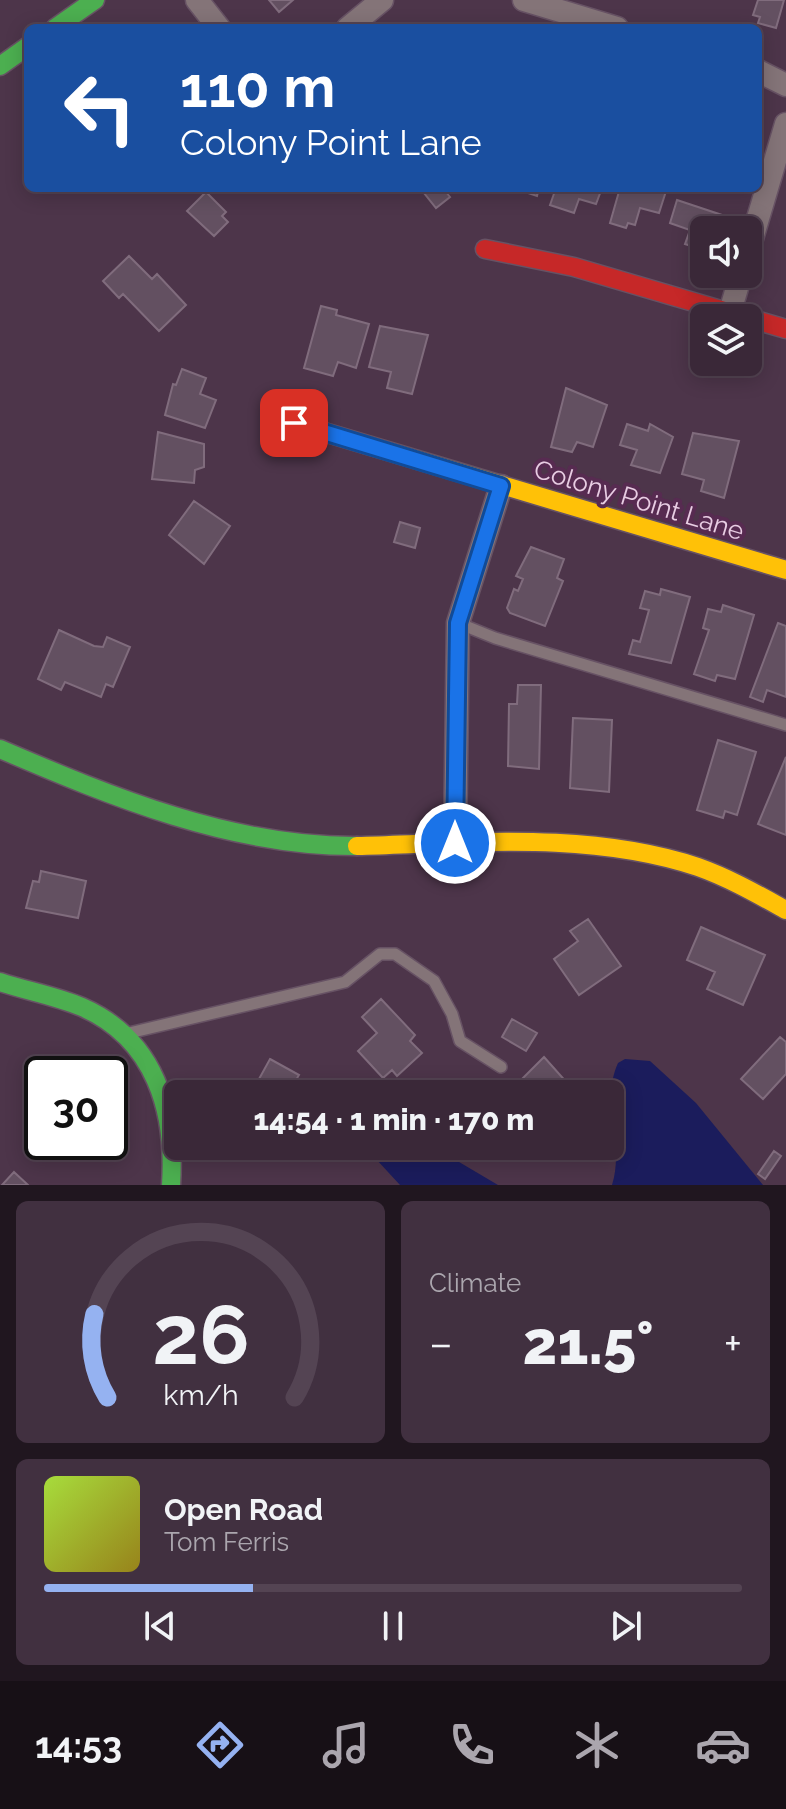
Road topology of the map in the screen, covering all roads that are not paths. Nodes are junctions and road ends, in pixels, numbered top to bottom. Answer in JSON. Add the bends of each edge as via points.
{"nodes":[{"id":1,"x":95,"y":0,"type":"edge"},
{"id":2,"x":197,"y":0,"type":"edge"},
{"id":3,"x":382,"y":0,"type":"edge"},
{"id":4,"x":524,"y":0,"type":"edge"},
{"id":5,"x":61,"y":24,"type":"edge"},
{"id":6,"x":216,"y":24,"type":"edge"},
{"id":7,"x":353,"y":24,"type":"edge"},
{"id":8,"x":604,"y":24,"type":"edge"},
{"id":9,"x":24,"y":49,"type":"edge"},
{"id":10,"x":0,"y":66,"type":"edge"},
{"id":11,"x":762,"y":73,"type":"edge"},
{"id":12,"x":786,"y":85,"type":"edge"},
{"id":13,"x":786,"y":124,"type":"edge"},
{"id":14,"x":759,"y":216,"type":"edge"},
{"id":15,"x":485,"y":249,"type":"dead end"},
{"id":16,"x":702,"y":304,"type":"edge"},
{"id":17,"x":762,"y":322,"type":"edge"},
{"id":18,"x":786,"y":329,"type":"edge"},
{"id":19,"x":294,"y":423,"type":"dead end"},
{"id":20,"x":501,"y":486,"type":"junction"},
{"id":21,"x":786,"y":570,"type":"edge"},
{"id":22,"x":458,"y":623,"type":"junction"},
{"id":23,"x":786,"y":725,"type":"edge"},
{"id":24,"x":0,"y":749,"type":"edge"},
{"id":25,"x":455,"y":843,"type":"junction"},
{"id":26,"x":786,"y":910,"type":"edge"},
{"id":27,"x":0,"y":982,"type":"edge"},
{"id":28,"x":125,"y":1034,"type":"junction"},
{"id":29,"x":501,"y":1067,"type":"dead end"},
{"id":30,"x":171,"y":1185,"type":"edge"}],
"edges":[{"from":1,"to":5,"type":"street"},
{"from":2,"to":6,"type":"street"},
{"from":3,"to":7,"type":"street"},
{"from":4,"to":8,"type":"street"},
{"from":9,"to":10,"type":"street"},
{"from":11,"to":12,"type":"street"},
{"from":13,"to":14,"type":"street"},
{"from":15,"to":16,"type":"street","via":[[532,256]]},
{"from":17,"to":18,"type":"street"},
{"from":19,"to":20,"type":"street","name":"Colony Point Lane"},
{"from":20,"to":21,"type":"street","name":"Colony Point Lane"},
{"from":20,"to":22,"type":"street"},
{"from":22,"to":23,"type":"lane"},
{"from":22,"to":25,"type":"street"},
{"from":24,"to":25,"type":"street","via":[[124,799],[266,837],[336,845]]},
{"from":25,"to":26,"type":"street","via":[[537,841],[643,851],[726,878]]},
{"from":27,"to":28,"type":"street","via":[[83,1007]]},
{"from":28,"to":29,"type":"lane","via":[[345,982],[380,954],[395,954],[434,981],[460,1041]]},
{"from":28,"to":30,"type":"street","via":[[158,1078],[170,1110]]}]}
